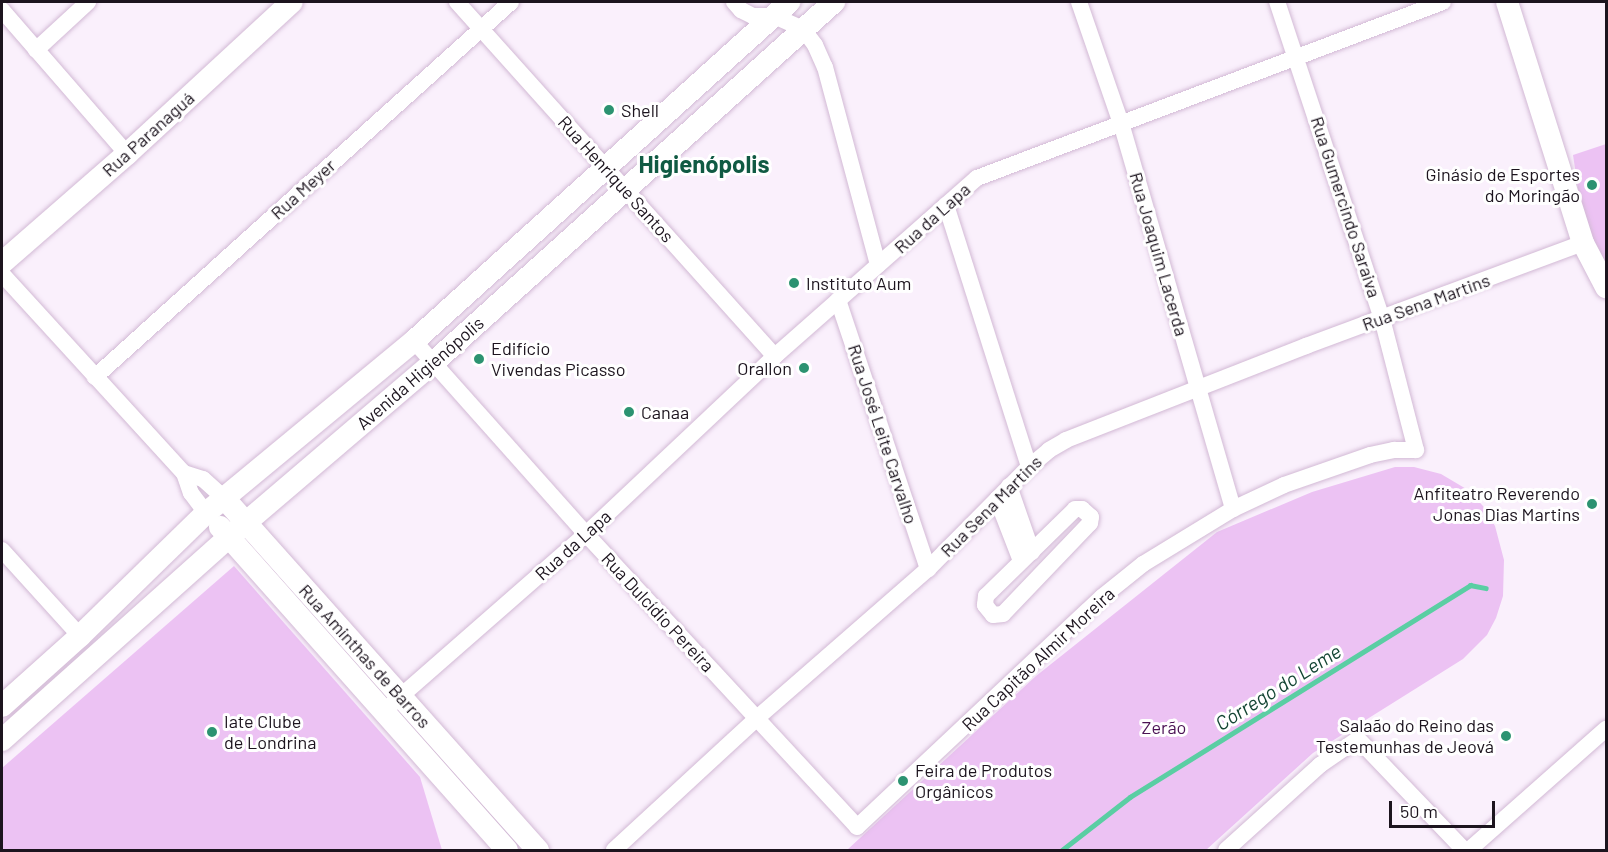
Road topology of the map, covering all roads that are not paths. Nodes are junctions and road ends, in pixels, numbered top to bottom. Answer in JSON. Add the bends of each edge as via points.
{"nodes":[{"id":1,"x":88,"y":2,"type":"edge"},
{"id":2,"x":292,"y":2,"type":"edge"},
{"id":3,"x":457,"y":2,"type":"edge"},
{"id":4,"x":511,"y":2,"type":"edge"},
{"id":5,"x":734,"y":2,"type":"edge"},
{"id":6,"x":834,"y":2,"type":"edge"},
{"id":7,"x":1079,"y":2,"type":"edge"},
{"id":8,"x":1277,"y":2,"type":"edge"},
{"id":9,"x":1443,"y":2,"type":"edge"},
{"id":10,"x":1508,"y":2,"type":"edge"},
{"id":11,"x":781,"y":9,"type":"edge"},
{"id":12,"x":2,"y":10,"type":"edge"},
{"id":13,"x":481,"y":28,"type":"junction"},
{"id":14,"x":804,"y":29,"type":"junction"},
{"id":15,"x":36,"y":50,"type":"junction"},
{"id":16,"x":1297,"y":56,"type":"junction"},
{"id":17,"x":1121,"y":123,"type":"junction"},
{"id":18,"x":127,"y":153,"type":"junction"},
{"id":19,"x":605,"y":168,"type":"junction"},
{"id":20,"x":624,"y":189,"type":"junction"},
{"id":21,"x":946,"y":205,"type":"junction"},
{"id":22,"x":1583,"y":243,"type":"junction"},
{"id":23,"x":2,"y":263,"type":"edge"},
{"id":24,"x":878,"y":265,"type":"junction"},
{"id":25,"x":2,"y":274,"type":"edge"},
{"id":26,"x":1606,"y":287,"type":"edge"},
{"id":27,"x":838,"y":300,"type":"junction"},
{"id":28,"x":1382,"y":319,"type":"junction"},
{"id":29,"x":414,"y":341,"type":"junction"},
{"id":30,"x":775,"y":356,"type":"junction"},
{"id":31,"x":433,"y":363,"type":"junction"},
{"id":32,"x":95,"y":377,"type":"junction"},
{"id":33,"x":1197,"y":388,"type":"junction"},
{"id":34,"x":1416,"y":450,"type":"joint"},
{"id":35,"x":1029,"y":467,"type":"junction"},
{"id":36,"x":184,"y":473,"type":"junction"},
{"id":37,"x":1009,"y":486,"type":"junction"},
{"id":38,"x":224,"y":498,"type":"junction"},
{"id":39,"x":997,"y":499,"type":"junction"},
{"id":40,"x":1233,"y":509,"type":"junction"},
{"id":41,"x":206,"y":513,"type":"junction"},
{"id":42,"x":246,"y":522,"type":"junction"},
{"id":43,"x":586,"y":534,"type":"junction"},
{"id":44,"x":228,"y":537,"type":"junction"},
{"id":45,"x":2,"y":550,"type":"edge"},
{"id":46,"x":1027,"y":556,"type":"junction"},
{"id":47,"x":928,"y":569,"type":"junction"},
{"id":48,"x":80,"y":636,"type":"junction"},
{"id":49,"x":401,"y":696,"type":"junction"},
{"id":50,"x":2,"y":706,"type":"edge"},
{"id":51,"x":383,"y":712,"type":"junction"},
{"id":52,"x":757,"y":718,"type":"junction"},
{"id":53,"x":1606,"y":729,"type":"edge"},
{"id":54,"x":2,"y":740,"type":"edge"},
{"id":55,"x":857,"y":827,"type":"joint"},
{"id":56,"x":507,"y":850,"type":"edge"},
{"id":57,"x":538,"y":850,"type":"edge"},
{"id":58,"x":615,"y":850,"type":"edge"},
{"id":59,"x":1226,"y":850,"type":"edge"},
{"id":60,"x":1464,"y":850,"type":"edge"},
{"id":61,"x":1469,"y":850,"type":"edge"}],
"edges":[{"from":1,"to":15,"type":"street"},
{"from":2,"to":18,"type":"main road","name":"Rua Paranaguá"},
{"from":3,"to":13,"type":"street","name":"Rua Henrique Santos"},
{"from":4,"to":13,"type":"street","name":"Rua Meyer"},
{"from":5,"to":11,"type":"street","via":[[753,16]]},
{"from":6,"to":14,"type":"main road","name":"Avenida Higienópolis"},
{"from":7,"to":17,"type":"street","name":"Rua Joaquim Lacerda"},
{"from":8,"to":16,"type":"street","name":"Rua Gumercindo Saraiva"},
{"from":9,"to":16,"type":"street","name":"Rua da Lapa"},
{"from":10,"to":22,"type":"main road"},
{"from":11,"to":14,"type":"street"},
{"from":11,"to":19,"type":"main road","name":"Avenida Higienópolis"},
{"from":12,"to":15,"type":"street"},
{"from":13,"to":19,"type":"street","name":"Rua Henrique Santos"},
{"from":13,"to":32,"type":"street","name":"Rua Meyer"},
{"from":14,"to":20,"type":"main road","name":"Avenida Higienópolis"},
{"from":14,"to":24,"type":"street","via":[[825,67]]},
{"from":15,"to":18,"type":"street"},
{"from":16,"to":17,"type":"street","name":"Rua da Lapa"},
{"from":16,"to":28,"type":"street","name":"Rua Gumercindo Saraiva"},
{"from":17,"to":21,"type":"street","name":"Rua da Lapa","via":[[977,178]]},
{"from":17,"to":33,"type":"street","name":"Rua Joaquim Lacerda"},
{"from":18,"to":23,"type":"main road","name":"Rua Paranaguá"},
{"from":19,"to":20,"type":"street","name":"Rua Henrique Santos"},
{"from":19,"to":29,"type":"main road","name":"Avenida Higienópolis"},
{"from":20,"to":30,"type":"street","name":"Rua Henrique Santos"},
{"from":20,"to":31,"type":"main road","name":"Avenida Higienópolis"},
{"from":21,"to":24,"type":"street","name":"Rua da Lapa"},
{"from":21,"to":35,"type":"street"},
{"from":22,"to":26,"type":"main road"},
{"from":22,"to":28,"type":"street","name":"Rua Sena Martins"},
{"from":24,"to":27,"type":"street","name":"Rua da Lapa"},
{"from":25,"to":32,"type":"street","name":"Rua Aminthas de Barros"},
{"from":27,"to":30,"type":"street","name":"Rua da Lapa"},
{"from":27,"to":47,"type":"street","name":"Rua José Leite Carvalho"},
{"from":28,"to":33,"type":"street","name":"Rua Sena Martins"},
{"from":28,"to":34,"type":"street","name":"Rua Gumercindo Saraiva"},
{"from":29,"to":31,"type":"street","name":"Rua Dulcídio Pereira"},
{"from":29,"to":38,"type":"main road","name":"Avenida Higienópolis"},
{"from":30,"to":43,"type":"street","name":"Rua da Lapa"},
{"from":31,"to":42,"type":"main road","name":"Avenida Higienópolis"},
{"from":31,"to":43,"type":"street","name":"Rua Dulcídio Pereira"},
{"from":32,"to":36,"type":"street","name":"Rua Aminthas de Barros"},
{"from":33,"to":35,"type":"street","name":"Rua Sena Martins","via":[[1066,440]]},
{"from":33,"to":40,"type":"street","name":"Rua Joaquim Lacerda"},
{"from":34,"to":40,"type":"street","name":"Rua Capitão Almir Moreira","via":[[1394,450],[1343,463]]},
{"from":35,"to":37,"type":"street","name":"Rua Sena Martins"},
{"from":36,"to":38,"type":"street","name":"Rua Aminthas de Barros","via":[[203,479]]},
{"from":36,"to":41,"type":"street","name":"Rua Aminthas de Barros","via":[[191,494]]},
{"from":37,"to":39,"type":"street","name":"Rua Sena Martins"},
{"from":37,"to":46,"type":"street"},
{"from":38,"to":41,"type":"main road","name":"Avenida Higienópolis"},
{"from":38,"to":42,"type":"main road","name":"Rua Aminthas de Barros"},
{"from":39,"to":46,"type":"street"},
{"from":39,"to":47,"type":"street","name":"Rua Sena Martins"},
{"from":40,"to":55,"type":"street","name":"Rua Capitão Almir Moreira","via":[[1143,564],[1102,597]]},
{"from":41,"to":44,"type":"main road","name":"Rua Aminthas de Barros"},
{"from":41,"to":48,"type":"main road","name":"Avenida Higienópolis"},
{"from":42,"to":44,"type":"main road","name":"Avenida Higienópolis"},
{"from":42,"to":49,"type":"main road","name":"Rua Aminthas de Barros"},
{"from":43,"to":49,"type":"street","name":"Rua da Lapa"},
{"from":43,"to":52,"type":"street","name":"Rua Dulcídio Pereira"},
{"from":44,"to":51,"type":"main road","name":"Rua Aminthas de Barros"},
{"from":44,"to":54,"type":"main road","name":"Avenida Higienópolis"},
{"from":45,"to":48,"type":"street"},
{"from":46,"to":46,"type":"street","via":[[984,600],[993,615],[1003,614],[1090,523],[1090,517],[1082,508],[1075,509]]},
{"from":47,"to":52,"type":"street","name":"Rua Sena Martins"},
{"from":48,"to":50,"type":"main road","name":"Avenida Higienópolis"},
{"from":49,"to":51,"type":"street","name":"Rua da Lapa"},
{"from":49,"to":57,"type":"main road","name":"Rua Aminthas de Barros"},
{"from":51,"to":56,"type":"main road","name":"Rua Aminthas de Barros"},
{"from":52,"to":55,"type":"street","name":"Rua Dulcídio Pereira"},
{"from":52,"to":58,"type":"street","name":"Rua Sena Martins"},
{"from":53,"to":61,"type":"street"},
{"from":59,"to":60,"type":"street","via":[[1320,765],[1358,740]]}]}
